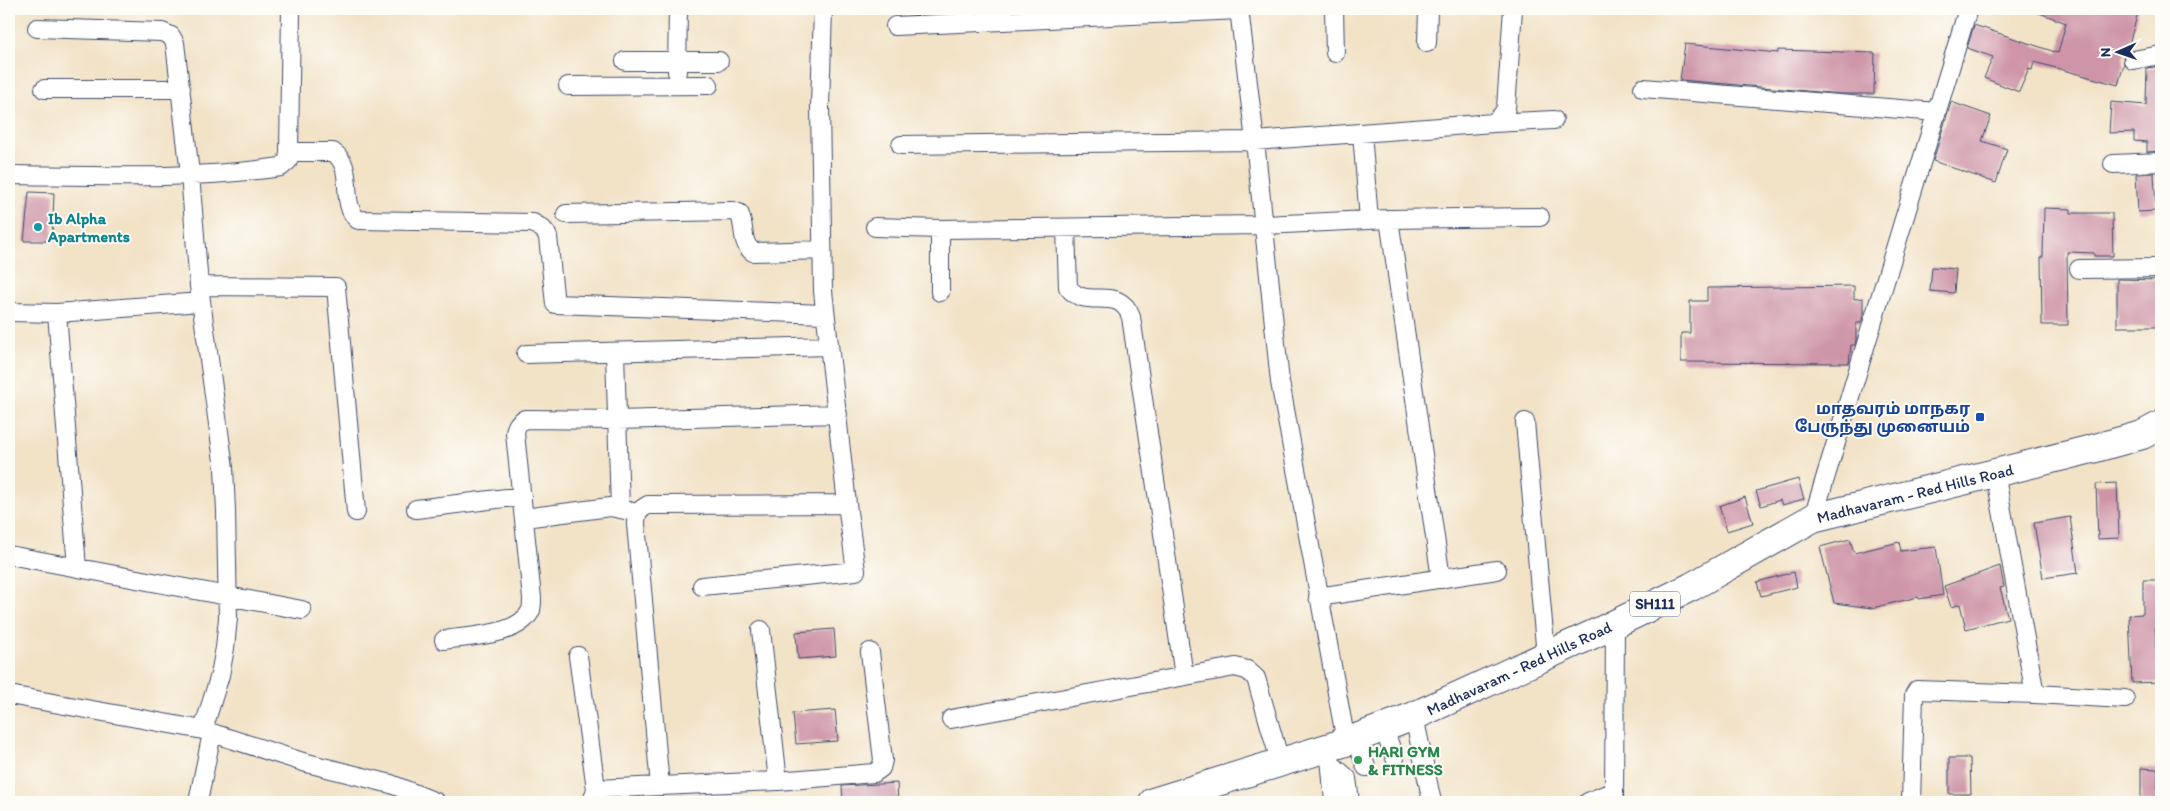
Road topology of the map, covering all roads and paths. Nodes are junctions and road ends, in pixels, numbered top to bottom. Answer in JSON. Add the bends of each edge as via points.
{"nodes":[{"id":1,"x":291,"y":9,"type":"edge"},
{"id":2,"x":678,"y":9,"type":"edge"},
{"id":3,"x":823,"y":9,"type":"edge"},
{"id":4,"x":1239,"y":9,"type":"edge"},
{"id":5,"x":1334,"y":9,"type":"edge"},
{"id":6,"x":1428,"y":9,"type":"edge"},
{"id":7,"x":1513,"y":9,"type":"edge"},
{"id":8,"x":1968,"y":9,"type":"edge"},
{"id":9,"x":895,"y":26,"type":"dead end"},
{"id":10,"x":37,"y":28,"type":"dead end"},
{"id":11,"x":1427,"y":43,"type":"dead end"},
{"id":12,"x":1335,"y":53,"type":"dead end"},
{"id":13,"x":2161,"y":55,"type":"edge"},
{"id":14,"x":2133,"y":60,"type":"dead end"},
{"id":15,"x":625,"y":61,"type":"dead end"},
{"id":16,"x":678,"y":61,"type":"junction"},
{"id":17,"x":719,"y":61,"type":"dead end"},
{"id":18,"x":678,"y":85,"type":"junction"},
{"id":19,"x":710,"y":85,"type":"dead end"},
{"id":20,"x":568,"y":86,"type":"dead end"},
{"id":21,"x":1643,"y":88,"type":"dead end"},
{"id":22,"x":44,"y":89,"type":"dead end"},
{"id":23,"x":181,"y":89,"type":"junction"},
{"id":24,"x":1937,"y":112,"type":"junction"},
{"id":25,"x":1554,"y":120,"type":"dead end"},
{"id":26,"x":1493,"y":123,"type":"junction"},
{"id":27,"x":1362,"y":133,"type":"junction"},
{"id":28,"x":1255,"y":141,"type":"junction"},
{"id":29,"x":901,"y":145,"type":"dead end"},
{"id":30,"x":289,"y":152,"type":"junction"},
{"id":31,"x":2161,"y":162,"type":"edge"},
{"id":32,"x":2113,"y":164,"type":"dead end"},
{"id":33,"x":190,"y":174,"type":"junction"},
{"id":34,"x":9,"y":175,"type":"edge"},
{"id":35,"x":566,"y":214,"type":"dead end"},
{"id":36,"x":1540,"y":217,"type":"dead end"},
{"id":37,"x":1389,"y":219,"type":"junction"},
{"id":38,"x":1369,"y":220,"type":"junction"},
{"id":39,"x":1262,"y":225,"type":"junction"},
{"id":40,"x":875,"y":227,"type":"dead end"},
{"id":41,"x":1066,"y":228,"type":"junction"},
{"id":42,"x":940,"y":229,"type":"junction"},
{"id":43,"x":822,"y":250,"type":"junction"},
{"id":44,"x":2161,"y":268,"type":"edge"},
{"id":45,"x":2079,"y":269,"type":"dead end"},
{"id":46,"x":940,"y":292,"type":"dead end"},
{"id":47,"x":200,"y":294,"type":"junction"},
{"id":48,"x":9,"y":312,"type":"edge"},
{"id":49,"x":57,"y":313,"type":"junction"},
{"id":50,"x":826,"y":314,"type":"junction"},
{"id":51,"x":829,"y":346,"type":"junction"},
{"id":52,"x":615,"y":353,"type":"junction"},
{"id":53,"x":526,"y":354,"type":"dead end"},
{"id":54,"x":838,"y":414,"type":"junction"},
{"id":55,"x":617,"y":420,"type":"junction"},
{"id":56,"x":1525,"y":422,"type":"dead end"},
{"id":57,"x":2161,"y":425,"type":"edge"},
{"id":58,"x":1995,"y":472,"type":"junction"},
{"id":59,"x":522,"y":496,"type":"junction"},
{"id":60,"x":847,"y":504,"type":"junction"},
{"id":61,"x":416,"y":509,"type":"dead end"},
{"id":62,"x":356,"y":512,"type":"dead end"},
{"id":63,"x":628,"y":512,"type":"junction"},
{"id":64,"x":524,"y":518,"type":"junction"},
{"id":65,"x":1812,"y":518,"type":"junction"},
{"id":66,"x":9,"y":555,"type":"edge"},
{"id":67,"x":77,"y":568,"type":"junction"},
{"id":68,"x":1496,"y":570,"type":"dead end"},
{"id":69,"x":1441,"y":579,"type":"junction"},
{"id":70,"x":702,"y":586,"type":"dead end"},
{"id":71,"x":227,"y":595,"type":"junction"},
{"id":72,"x":1318,"y":597,"type":"junction"},
{"id":73,"x":302,"y":610,"type":"dead end"},
{"id":74,"x":1615,"y":624,"type":"junction"},
{"id":75,"x":761,"y":630,"type":"dead end"},
{"id":76,"x":444,"y":640,"type":"dead end"},
{"id":77,"x":870,"y":652,"type":"dead end"},
{"id":78,"x":578,"y":656,"type":"dead end"},
{"id":79,"x":1546,"y":656,"type":"junction"},
{"id":80,"x":1184,"y":676,"type":"junction"},
{"id":81,"x":2035,"y":694,"type":"junction"},
{"id":82,"x":9,"y":695,"type":"edge"},
{"id":83,"x":2124,"y":699,"type":"dead end"},
{"id":84,"x":1414,"y":716,"type":"junction"},
{"id":85,"x":951,"y":719,"type":"dead end"},
{"id":86,"x":1383,"y":728,"type":"junction"},
{"id":87,"x":207,"y":732,"type":"junction"},
{"id":88,"x":1340,"y":748,"type":"junction"},
{"id":89,"x":1395,"y":758,"type":"dead end"},
{"id":90,"x":1280,"y":761,"type":"junction"},
{"id":91,"x":1366,"y":767,"type":"dead end"},
{"id":92,"x":778,"y":781,"type":"junction"},
{"id":93,"x":660,"y":786,"type":"junction"},
{"id":94,"x":594,"y":796,"type":"edge"},
{"id":95,"x":1614,"y":797,"type":"edge"},
{"id":96,"x":198,"y":802,"type":"edge"},
{"id":97,"x":436,"y":802,"type":"edge"},
{"id":98,"x":1153,"y":802,"type":"edge"},
{"id":99,"x":1334,"y":802,"type":"edge"},
{"id":100,"x":1350,"y":802,"type":"edge"},
{"id":101,"x":1432,"y":802,"type":"edge"},
{"id":102,"x":1588,"y":802,"type":"edge"},
{"id":103,"x":1911,"y":802,"type":"edge"}],
"edges":[{"from":1,"to":30,"type":"street"},
{"from":2,"to":16,"type":"street"},
{"from":3,"to":43,"type":"street","via":[[820,106]]},
{"from":4,"to":9,"type":"street"},
{"from":4,"to":28,"type":"street"},
{"from":5,"to":12,"type":"street"},
{"from":6,"to":11,"type":"street"},
{"from":7,"to":26,"type":"street","via":[[1506,108]]},
{"from":8,"to":24,"type":"street"},
{"from":10,"to":23,"type":"street","via":[[162,32],[176,43]]},
{"from":13,"to":14,"type":"street"},
{"from":15,"to":16,"type":"street"},
{"from":16,"to":17,"type":"street"},
{"from":16,"to":18,"type":"street"},
{"from":18,"to":19,"type":"street"},
{"from":18,"to":20,"type":"street"},
{"from":21,"to":24,"type":"street"},
{"from":22,"to":23,"type":"street"},
{"from":23,"to":33,"type":"street"},
{"from":24,"to":65,"type":"street"},
{"from":25,"to":26,"type":"street"},
{"from":26,"to":27,"type":"street"},
{"from":27,"to":28,"type":"street"},
{"from":27,"to":38,"type":"street"},
{"from":28,"to":29,"type":"street"},
{"from":28,"to":39,"type":"street"},
{"from":30,"to":33,"type":"street","via":[[288,161],[281,167]]},
{"from":30,"to":50,"type":"street","via":[[333,152],[339,156],[346,170],[350,210],[358,220],[533,224],[540,227],[548,237],[555,304]]},
{"from":31,"to":32,"type":"street"},
{"from":33,"to":34,"type":"street"},
{"from":33,"to":47,"type":"street"},
{"from":35,"to":43,"type":"street","via":[[733,211],[742,219],[745,243],[753,252]]},
{"from":36,"to":37,"type":"street"},
{"from":37,"to":38,"type":"street"},
{"from":37,"to":69,"type":"street"},
{"from":38,"to":39,"type":"street"},
{"from":39,"to":41,"type":"street"},
{"from":39,"to":72,"type":"street","via":[[1280,382]]},
{"from":40,"to":42,"type":"street"},
{"from":41,"to":42,"type":"street"},
{"from":41,"to":80,"type":"street","via":[[1068,287],[1082,298],[1117,300],[1128,309],[1131,317]]},
{"from":42,"to":46,"type":"street"},
{"from":43,"to":50,"type":"street"},
{"from":44,"to":45,"type":"street"},
{"from":47,"to":49,"type":"street"},
{"from":47,"to":62,"type":"street","via":[[336,288]]},
{"from":47,"to":71,"type":"street","via":[[224,468]]},
{"from":48,"to":49,"type":"street"},
{"from":49,"to":67,"type":"street"},
{"from":50,"to":51,"type":"street"},
{"from":51,"to":52,"type":"street"},
{"from":51,"to":54,"type":"street"},
{"from":52,"to":53,"type":"street"},
{"from":52,"to":55,"type":"street"},
{"from":54,"to":55,"type":"street"},
{"from":54,"to":60,"type":"street"},
{"from":55,"to":59,"type":"street","via":[[520,421],[515,433]]},
{"from":55,"to":63,"type":"street"},
{"from":56,"to":79,"type":"street"},
{"from":57,"to":58,"type":"main road","name":"Madhavaram - Red Hills Road","number":"SH111","via":[[2109,444]]},
{"from":58,"to":65,"type":"main road","name":"Madhavaram - Red Hills Road","number":"SH111"},
{"from":58,"to":81,"type":"street"},
{"from":59,"to":61,"type":"street"},
{"from":59,"to":64,"type":"street"},
{"from":60,"to":63,"type":"street","via":[[648,505]]},
{"from":60,"to":70,"type":"street","via":[[856,571]]},
{"from":63,"to":64,"type":"street","via":[[610,507]]},
{"from":63,"to":93,"type":"street"},
{"from":64,"to":76,"type":"street","via":[[531,610],[513,627]]},
{"from":65,"to":74,"type":"main road","name":"Madhavaram - Red Hills Road","number":"SH111","via":[[1690,587]]},
{"from":66,"to":67,"type":"street"},
{"from":67,"to":71,"type":"street"},
{"from":68,"to":69,"type":"street"},
{"from":69,"to":72,"type":"street"},
{"from":71,"to":73,"type":"street"},
{"from":71,"to":87,"type":"street","via":[[225,648]]},
{"from":72,"to":88,"type":"street"},
{"from":74,"to":79,"type":"main road","name":"Madhavaram - Red Hills Road","number":"SH111"},
{"from":74,"to":95,"type":"street"},
{"from":75,"to":92,"type":"street"},
{"from":77,"to":92,"type":"street","via":[[883,760],[881,768],[863,775]]},
{"from":78,"to":94,"type":"street"},
{"from":79,"to":84,"type":"main road","name":"Madhavaram - Red Hills Road","number":"SH111"},
{"from":80,"to":85,"type":"street"},
{"from":80,"to":90,"type":"street","via":[[1235,667],[1247,670],[1256,678]]},
{"from":81,"to":83,"type":"street"},
{"from":81,"to":103,"type":"street","via":[[1917,690],[1914,695]]},
{"from":82,"to":87,"type":"street"},
{"from":84,"to":86,"type":"main road","name":"Madhavaram - Red Hills Road","number":"SH111"},
{"from":84,"to":101,"type":"street"},
{"from":86,"to":88,"type":"main road","name":"Madhavaram - Red Hills Road","number":"SH111"},
{"from":86,"to":89,"type":"street"},
{"from":87,"to":96,"type":"street"},
{"from":87,"to":97,"type":"street","via":[[303,762],[391,784]]},
{"from":88,"to":90,"type":"main road","name":"Madhavaram - Red Hills Road","number":"SH111"},
{"from":88,"to":91,"type":"street"},
{"from":88,"to":99,"type":"street"},
{"from":88,"to":100,"type":"street"},
{"from":90,"to":98,"type":"main road","name":"Madhavaram - Red Hills Road","number":"SH111"},
{"from":92,"to":93,"type":"street"},
{"from":93,"to":94,"type":"street"},
{"from":95,"to":102,"type":"street"}]}
